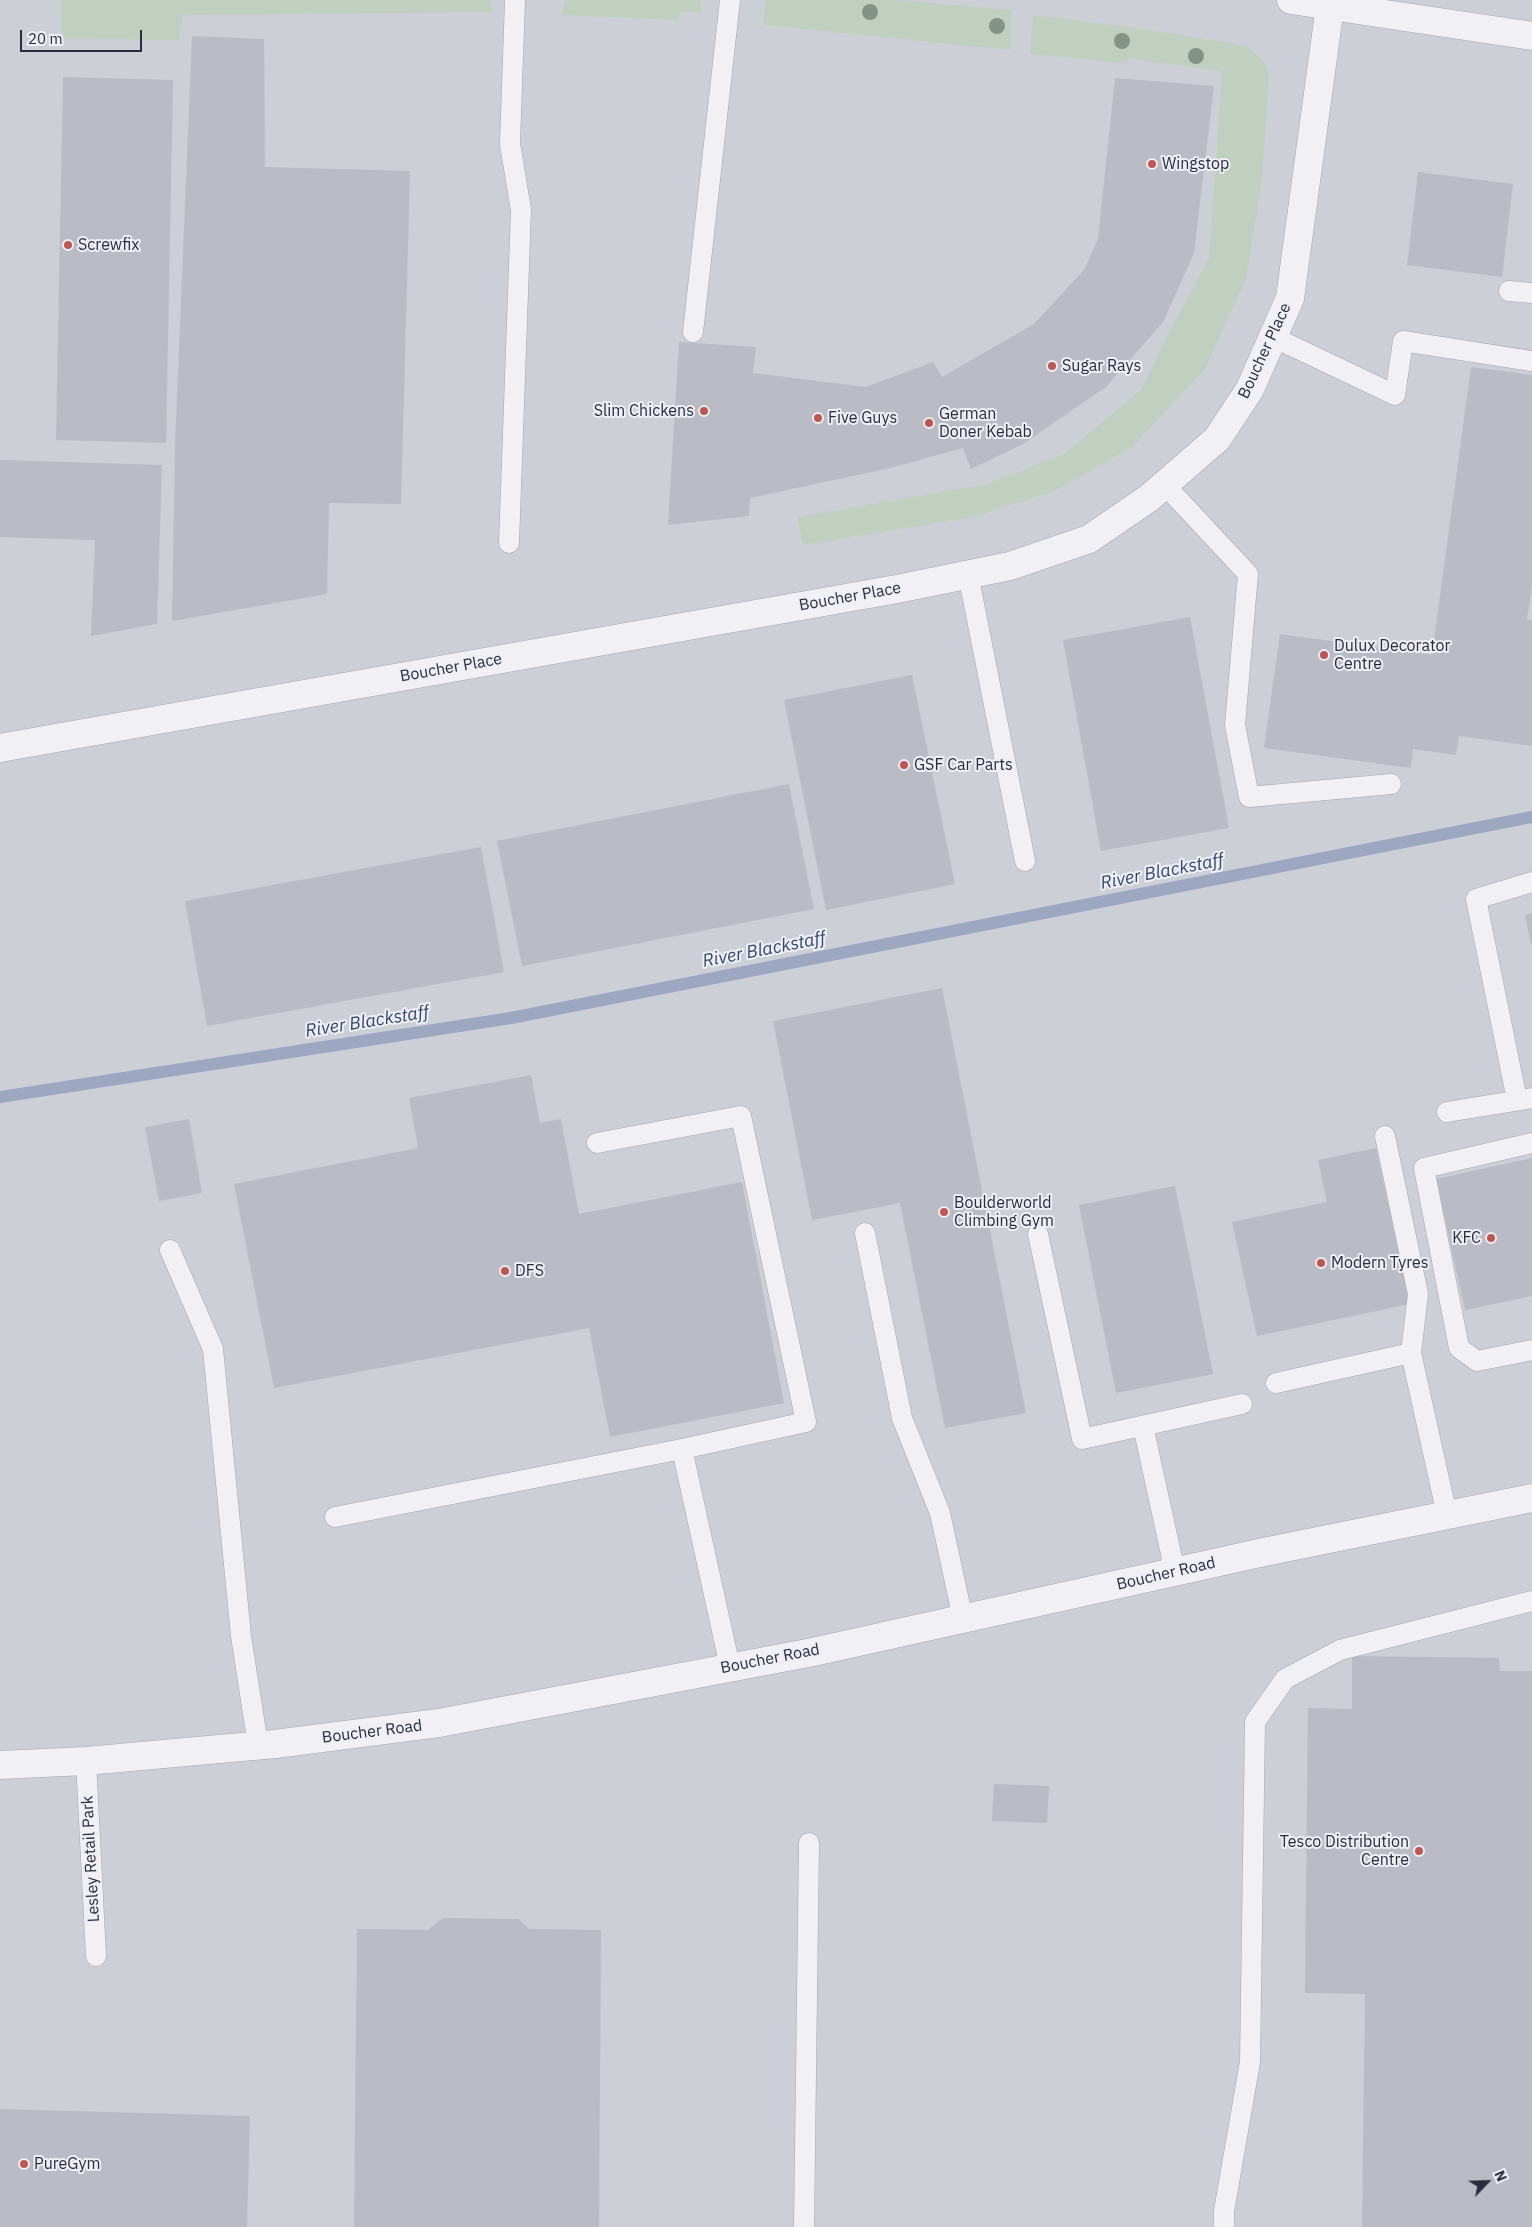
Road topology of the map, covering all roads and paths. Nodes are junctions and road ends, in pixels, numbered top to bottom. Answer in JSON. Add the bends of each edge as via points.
{"nodes":[{"id":1,"x":514,"y":0,"type":"edge"},
{"id":2,"x":730,"y":0,"type":"edge"},
{"id":3,"x":1291,"y":0,"type":"edge"},
{"id":4,"x":1330,"y":6,"type":"junction"},
{"id":5,"x":1532,"y":36,"type":"edge"},
{"id":6,"x":1509,"y":291,"type":"dead end"},
{"id":7,"x":1532,"y":293,"type":"edge"},
{"id":8,"x":693,"y":332,"type":"dead end"},
{"id":9,"x":1273,"y":336,"type":"junction"},
{"id":10,"x":1532,"y":361,"type":"edge"},
{"id":11,"x":1164,"y":484,"type":"junction"},
{"id":12,"x":509,"y":543,"type":"dead end"},
{"id":13,"x":968,"y":574,"type":"junction"},
{"id":14,"x":0,"y":748,"type":"edge"},
{"id":15,"x":1391,"y":784,"type":"dead end"},
{"id":16,"x":1025,"y":861,"type":"dead end"},
{"id":17,"x":1532,"y":882,"type":"edge"},
{"id":18,"x":1524,"y":1099,"type":"edge"},
{"id":19,"x":1447,"y":1112,"type":"dead end"},
{"id":20,"x":1385,"y":1136,"type":"dead end"},
{"id":21,"x":597,"y":1143,"type":"dead end"},
{"id":22,"x":1532,"y":1143,"type":"edge"},
{"id":23,"x":865,"y":1233,"type":"dead end"},
{"id":24,"x":1038,"y":1234,"type":"dead end"},
{"id":25,"x":170,"y":1250,"type":"dead end"},
{"id":26,"x":1532,"y":1350,"type":"edge"},
{"id":27,"x":1411,"y":1353,"type":"junction"},
{"id":28,"x":1276,"y":1383,"type":"dead end"},
{"id":29,"x":1242,"y":1404,"type":"dead end"},
{"id":30,"x":1143,"y":1426,"type":"junction"},
{"id":31,"x":682,"y":1449,"type":"junction"},
{"id":32,"x":1532,"y":1498,"type":"edge"},
{"id":33,"x":1447,"y":1515,"type":"junction"},
{"id":34,"x":335,"y":1517,"type":"dead end"},
{"id":35,"x":1175,"y":1572,"type":"junction"},
{"id":36,"x":1532,"y":1601,"type":"edge"},
{"id":37,"x":963,"y":1619,"type":"junction"},
{"id":38,"x":730,"y":1667,"type":"junction"},
{"id":39,"x":258,"y":1745,"type":"junction"},
{"id":40,"x":86,"y":1761,"type":"junction"},
{"id":41,"x":0,"y":1765,"type":"edge"},
{"id":42,"x":809,"y":1843,"type":"dead end"},
{"id":43,"x":96,"y":1956,"type":"dead end"},
{"id":44,"x":804,"y":2227,"type":"edge"},
{"id":45,"x":1224,"y":2227,"type":"edge"}],
"edges":[{"from":1,"to":12,"type":"lane","via":[[510,144],[521,210]]},
{"from":2,"to":8,"type":"lane"},
{"from":3,"to":4,"type":"street"},
{"from":4,"to":5,"type":"street"},
{"from":4,"to":9,"type":"street","name":"Boucher Place","via":[[1290,298]]},
{"from":6,"to":7,"type":"lane"},
{"from":9,"to":10,"type":"lane","via":[[1395,395],[1403,341]]},
{"from":9,"to":11,"type":"street","name":"Boucher Place","via":[[1250,389],[1218,439]]},
{"from":11,"to":13,"type":"street","name":"Boucher Place","via":[[1089,539],[1010,566]]},
{"from":11,"to":15,"type":"lane","via":[[1248,574],[1235,725],[1249,797]]},
{"from":13,"to":14,"type":"street","name":"Boucher Place"},
{"from":13,"to":16,"type":"lane"},
{"from":17,"to":18,"type":"lane","via":[[1476,899]]},
{"from":18,"to":19,"type":"lane"},
{"from":20,"to":27,"type":"lane","via":[[1418,1294]]},
{"from":21,"to":31,"type":"lane","via":[[741,1116],[806,1422]]},
{"from":22,"to":26,"type":"lane","via":[[1424,1168],[1460,1348],[1477,1361]]},
{"from":23,"to":37,"type":"lane","via":[[902,1418],[940,1513]]},
{"from":24,"to":30,"type":"lane","via":[[1082,1439]]},
{"from":25,"to":39,"type":"lane","via":[[213,1348],[241,1636]]},
{"from":27,"to":28,"type":"lane"},
{"from":27,"to":33,"type":"lane"},
{"from":29,"to":30,"type":"lane"},
{"from":30,"to":35,"type":"lane"},
{"from":31,"to":34,"type":"lane"},
{"from":31,"to":38,"type":"lane"},
{"from":32,"to":33,"type":"street","name":"Boucher Road"},
{"from":33,"to":35,"type":"street","name":"Boucher Road"},
{"from":35,"to":37,"type":"street","name":"Boucher Road"},
{"from":36,"to":45,"type":"lane","via":[[1340,1650],[1285,1679],[1255,1722],[1250,2062]]},
{"from":37,"to":38,"type":"street","name":"Boucher Road"},
{"from":38,"to":39,"type":"street","name":"Boucher Road","via":[[439,1723]]},
{"from":39,"to":40,"type":"street","name":"Boucher Road"},
{"from":40,"to":41,"type":"street","name":"Boucher Road"},
{"from":40,"to":43,"type":"lane","name":"Lesley Retail Park"},
{"from":42,"to":44,"type":"lane"}]}
